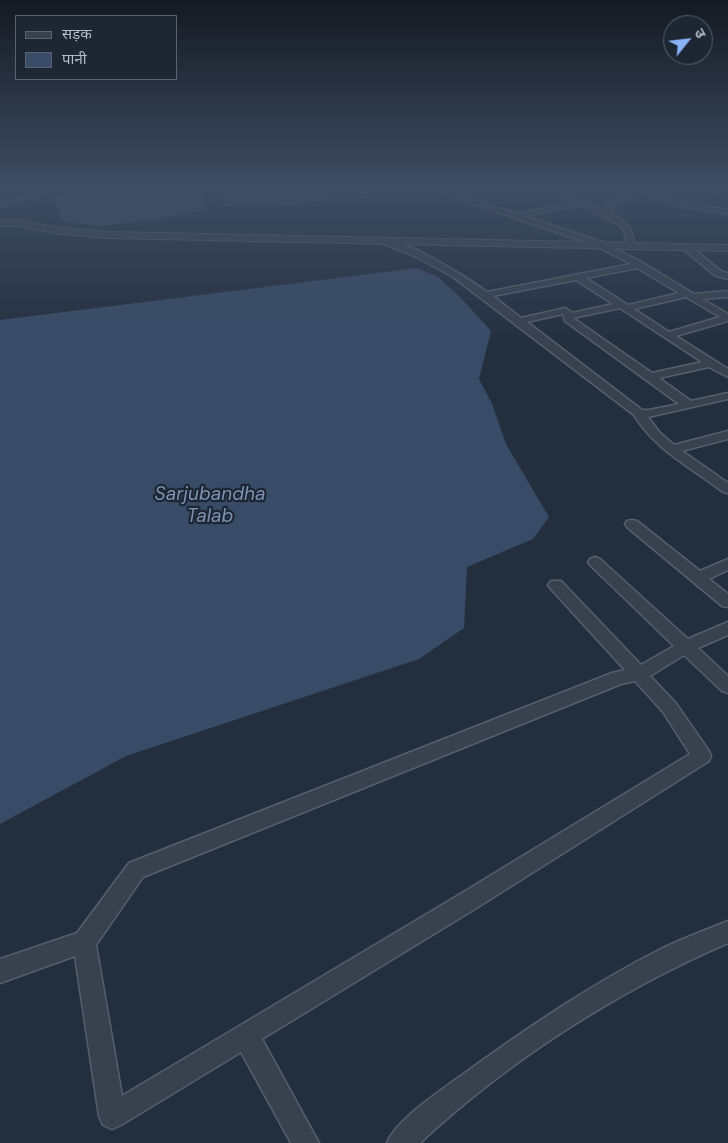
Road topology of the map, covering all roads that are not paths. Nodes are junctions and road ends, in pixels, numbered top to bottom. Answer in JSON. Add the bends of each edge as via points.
{"nodes":[{"id":1,"x":380,"y":240,"type":"edge"},
{"id":2,"x":393,"y":240,"type":"edge"},
{"id":3,"x":589,"y":240,"type":"edge"},
{"id":4,"x":630,"y":240,"type":"edge"},
{"id":5,"x":602,"y":245,"type":"junction"},
{"id":6,"x":631,"y":245,"type":"junction"},
{"id":7,"x":686,"y":247,"type":"junction"},
{"id":8,"x":728,"y":248,"type":"edge"},
{"id":9,"x":640,"y":266,"type":"junction"},
{"id":10,"x":728,"y":276,"type":"edge"},
{"id":11,"x":579,"y":278,"type":"junction"},
{"id":12,"x":728,"y":294,"type":"edge"},
{"id":13,"x":485,"y":296,"type":"junction"},
{"id":14,"x":689,"y":296,"type":"junction"},
{"id":15,"x":625,"y":307,"type":"junction"},
{"id":16,"x":570,"y":316,"type":"junction"},
{"id":17,"x":728,"y":318,"type":"edge"},
{"id":18,"x":519,"y":321,"type":"junction"},
{"id":19,"x":669,"y":335,"type":"junction"},
{"id":20,"x":711,"y":363,"type":"junction"},
{"id":21,"x":728,"y":374,"type":"edge"},
{"id":22,"x":650,"y":377,"type":"junction"},
{"id":23,"x":726,"y":398,"type":"edge"},
{"id":24,"x":689,"y":405,"type":"junction"},
{"id":25,"x":639,"y":413,"type":"junction"},
{"id":26,"x":726,"y":438,"type":"edge"},
{"id":27,"x":673,"y":448,"type":"junction"},
{"id":28,"x":728,"y":489,"type":"edge"},
{"id":29,"x":632,"y":524,"type":"dead end"},
{"id":30,"x":595,"y":562,"type":"dead end"},
{"id":31,"x":728,"y":564,"type":"edge"},
{"id":32,"x":698,"y":578,"type":"junction"},
{"id":33,"x":556,"y":584,"type":"dead end"},
{"id":34,"x":728,"y":602,"type":"edge"},
{"id":35,"x":728,"y":628,"type":"edge"},
{"id":36,"x":685,"y":647,"type":"junction"},
{"id":37,"x":640,"y":674,"type":"junction"},
{"id":38,"x":728,"y":686,"type":"edge"},
{"id":39,"x":728,"y":932,"type":"edge"},
{"id":40,"x":84,"y":942,"type":"junction"},
{"id":41,"x":0,"y":971,"type":"edge"},
{"id":42,"x":246,"y":1036,"type":"junction"},
{"id":43,"x":306,"y":1143,"type":"edge"},
{"id":44,"x":400,"y":1143,"type":"edge"}],
"edges":[{"from":1,"to":13,"type":"street","via":[[414,251]]},
{"from":2,"to":5,"type":"street"},
{"from":3,"to":5,"type":"street"},
{"from":4,"to":6,"type":"street"},
{"from":5,"to":6,"type":"street"},
{"from":5,"to":9,"type":"street"},
{"from":6,"to":7,"type":"street"},
{"from":7,"to":8,"type":"street"},
{"from":7,"to":10,"type":"street","via":[[719,274]]},
{"from":9,"to":11,"type":"street"},
{"from":9,"to":14,"type":"street"},
{"from":11,"to":13,"type":"street"},
{"from":11,"to":15,"type":"street"},
{"from":12,"to":14,"type":"street"},
{"from":13,"to":18,"type":"street"},
{"from":14,"to":15,"type":"street"},
{"from":14,"to":17,"type":"street"},
{"from":15,"to":16,"type":"street"},
{"from":15,"to":19,"type":"street"},
{"from":16,"to":18,"type":"street","via":[[560,312]]},
{"from":16,"to":22,"type":"street","via":[[568,319]]},
{"from":17,"to":19,"type":"street"},
{"from":18,"to":25,"type":"street"},
{"from":19,"to":20,"type":"street"},
{"from":20,"to":21,"type":"street"},
{"from":20,"to":22,"type":"street"},
{"from":22,"to":24,"type":"street"},
{"from":23,"to":24,"type":"street"},
{"from":24,"to":25,"type":"street","via":[[649,414]]},
{"from":25,"to":27,"type":"street","via":[[644,424]]},
{"from":26,"to":27,"type":"street"},
{"from":27,"to":28,"type":"street"},
{"from":29,"to":32,"type":"street"},
{"from":30,"to":36,"type":"street"},
{"from":31,"to":32,"type":"street"},
{"from":32,"to":34,"type":"street"},
{"from":33,"to":37,"type":"street"},
{"from":35,"to":36,"type":"street"},
{"from":36,"to":37,"type":"street"},
{"from":36,"to":38,"type":"street"},
{"from":37,"to":40,"type":"street","via":[[618,678],[136,870]]},
{"from":37,"to":42,"type":"street","via":[[702,756]]},
{"from":39,"to":44,"type":"street","via":[[663,961],[542,1032],[444,1102]]},
{"from":40,"to":41,"type":"street"},
{"from":40,"to":42,"type":"street","via":[[112,1116]]},
{"from":42,"to":43,"type":"street"}]}
